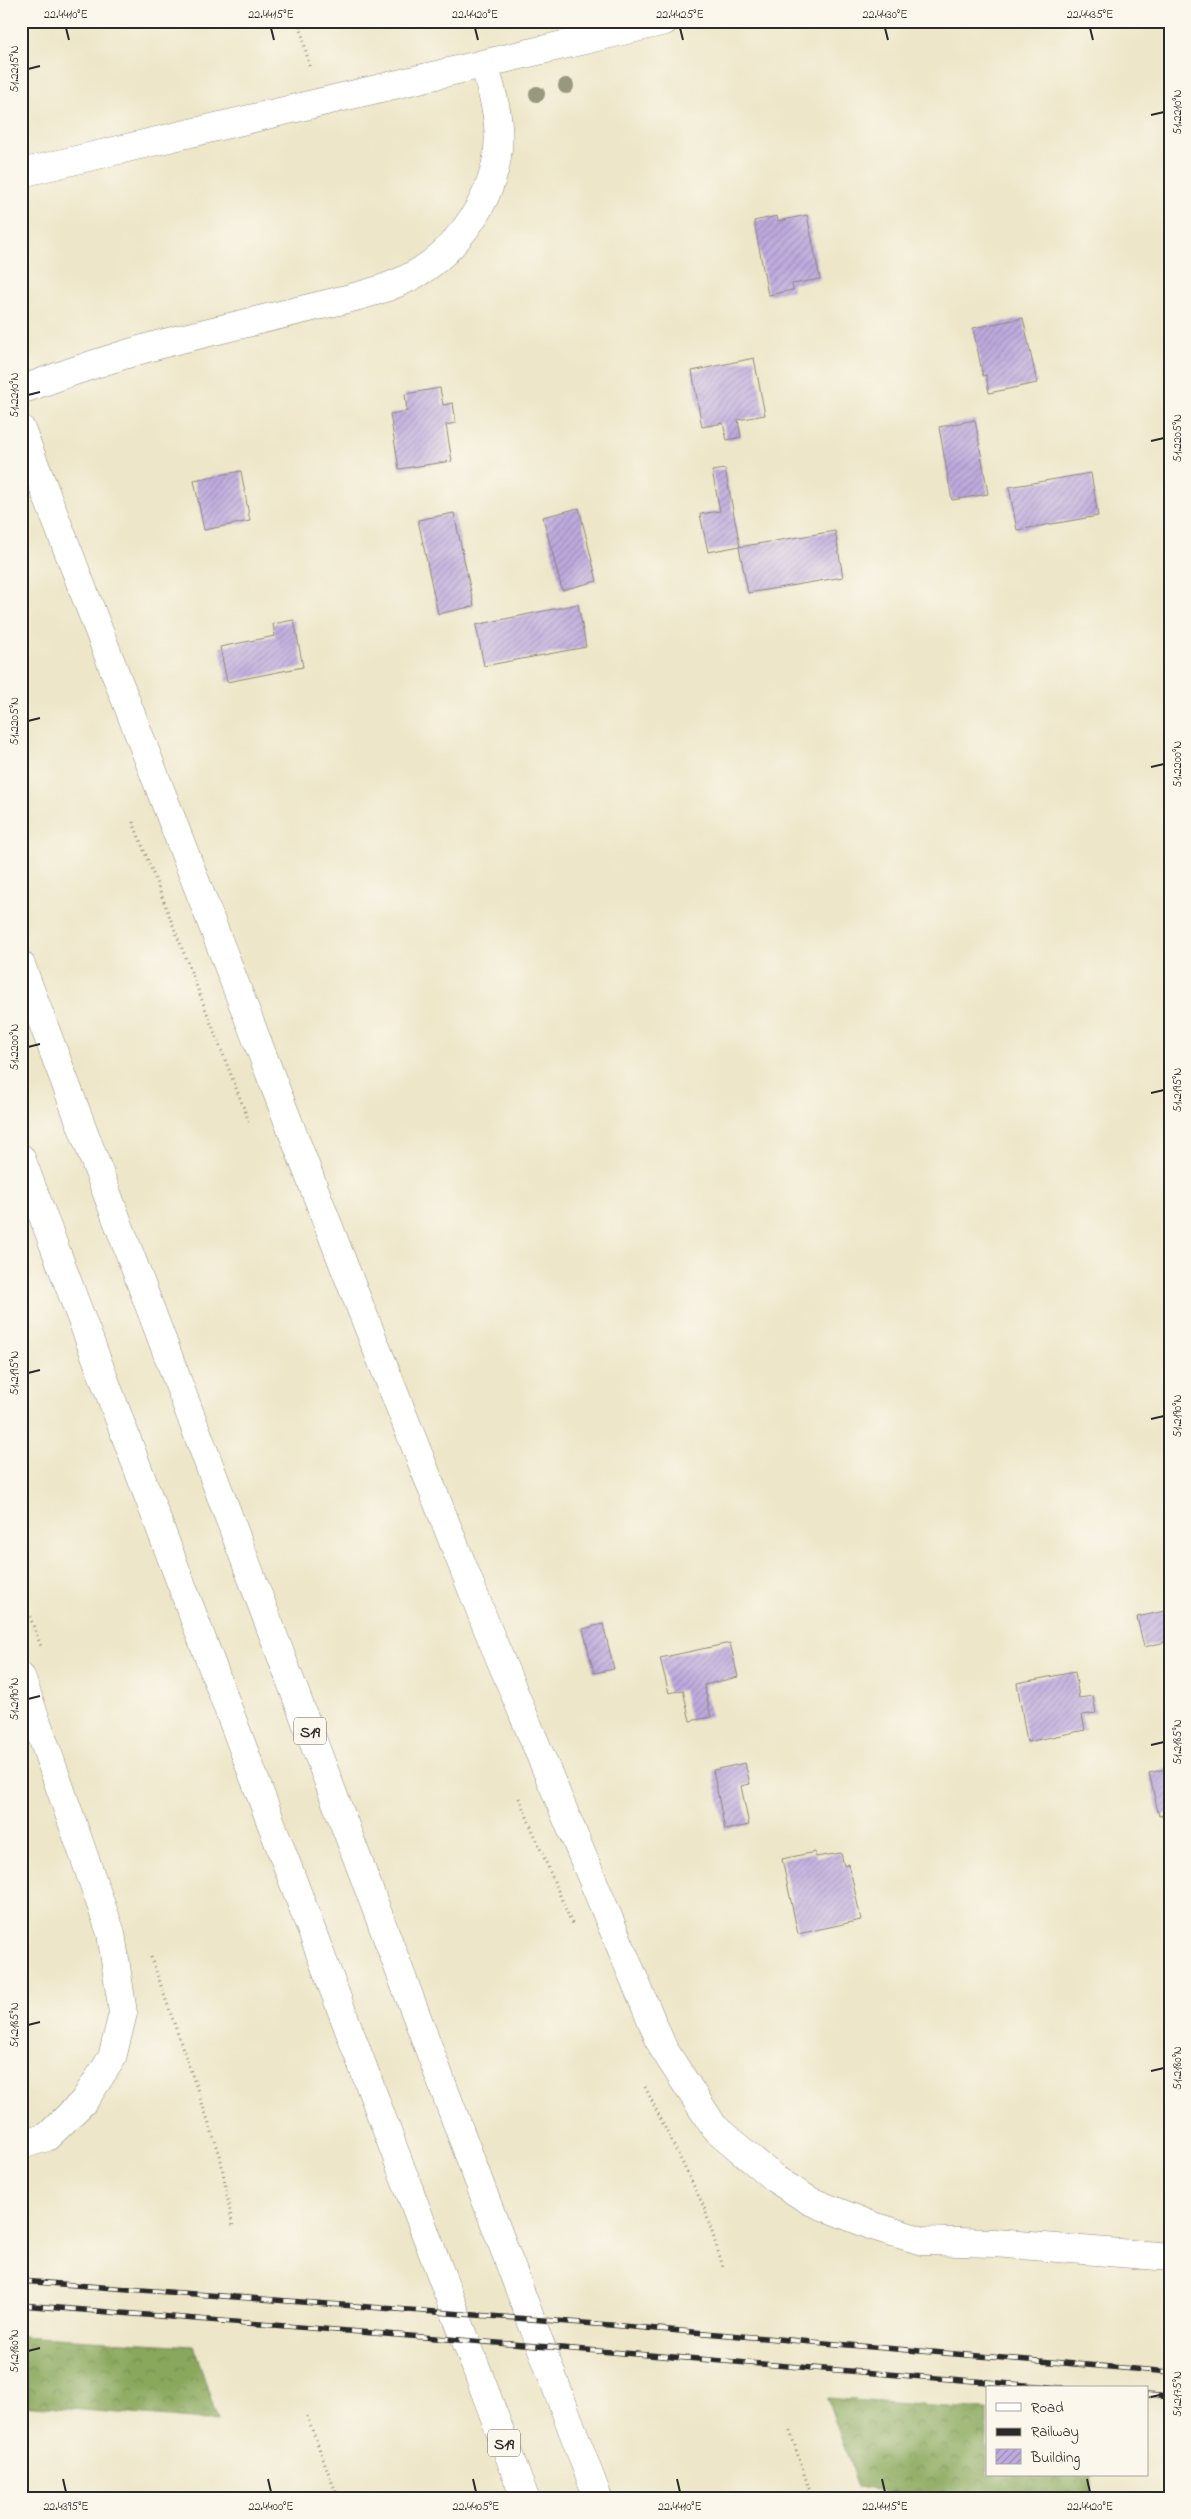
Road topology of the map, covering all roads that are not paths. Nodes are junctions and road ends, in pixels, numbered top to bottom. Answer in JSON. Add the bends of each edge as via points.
{"nodes":[{"id":1,"x":665,"y":21,"type":"edge"},
{"id":2,"x":484,"y":64,"type":"junction"},
{"id":3,"x":21,"y":174,"type":"edge"},
{"id":4,"x":21,"y":390,"type":"edge"},
{"id":5,"x":21,"y":429,"type":"edge"},
{"id":6,"x":21,"y":965,"type":"edge"},
{"id":7,"x":21,"y":1158,"type":"edge"},
{"id":8,"x":21,"y":1677,"type":"edge"},
{"id":9,"x":21,"y":2145,"type":"edge"},
{"id":10,"x":1170,"y":2257,"type":"edge"},
{"id":11,"x":525,"y":2498,"type":"edge"},
{"id":12,"x":598,"y":2498,"type":"edge"}],
"edges":[{"from":1,"to":2,"type":"main road"},
{"from":2,"to":3,"type":"main road"},
{"from":2,"to":4,"type":"main road","via":[[498,124],[498,149],[493,170],[486,192],[463,231],[423,269],[402,281],[368,293],[163,343]]},
{"from":5,"to":10,"type":"main road","via":[[490,1635],[663,2048],[714,2127],[775,2179],[810,2201],[872,2226],[923,2241],[994,2243]]},
{"from":6,"to":12,"type":"main road","number":"S19"},
{"from":7,"to":11,"type":"main road","number":"S19"},
{"from":8,"to":9,"type":"main road","via":[[111,1933],[123,2013],[112,2058],[84,2100],[47,2137]]}]}
